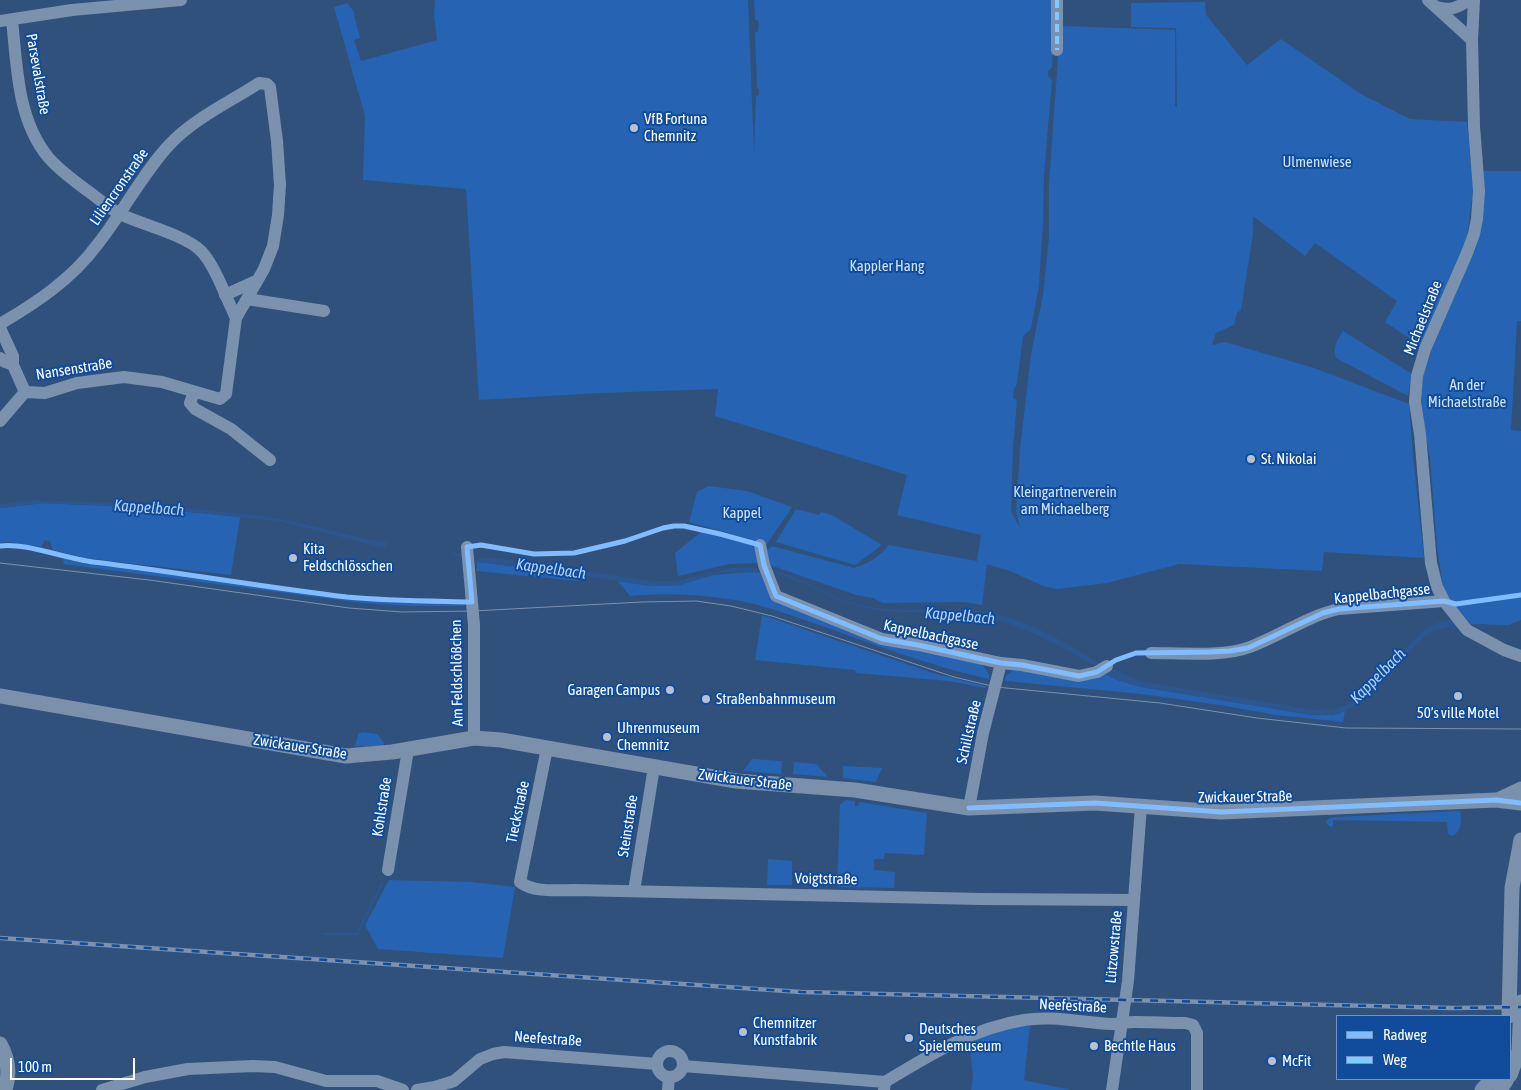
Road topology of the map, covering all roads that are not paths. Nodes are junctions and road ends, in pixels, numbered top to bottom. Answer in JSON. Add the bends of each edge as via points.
{"nodes":[{"id":1,"x":181,"y":0,"type":"edge"},
{"id":2,"x":1057,"y":0,"type":"edge"},
{"id":3,"x":1469,"y":0,"type":"edge"},
{"id":4,"x":1474,"y":0,"type":"edge"},
{"id":5,"x":1432,"y":4,"type":"edge"},
{"id":6,"x":6,"y":20,"type":"edge"},
{"id":7,"x":1472,"y":40,"type":"junction"},
{"id":8,"x":1057,"y":50,"type":"dead end"},
{"id":9,"x":120,"y":214,"type":"junction"},
{"id":10,"x":256,"y":281,"type":"junction"},
{"id":11,"x":225,"y":295,"type":"junction"},
{"id":12,"x":247,"y":299,"type":"junction"},
{"id":13,"x":324,"y":312,"type":"dead end"},
{"id":14,"x":236,"y":318,"type":"junction"},
{"id":15,"x":0,"y":324,"type":"edge"},
{"id":16,"x":0,"y":328,"type":"edge"},
{"id":17,"x":0,"y":358,"type":"edge"},
{"id":18,"x":13,"y":365,"type":"junction"},
{"id":19,"x":25,"y":392,"type":"junction"},
{"id":20,"x":194,"y":392,"type":"junction"},
{"id":21,"x":0,"y":421,"type":"edge"},
{"id":22,"x":270,"y":460,"type":"dead end"},
{"id":23,"x":760,"y":545,"type":"dead end"},
{"id":24,"x":467,"y":547,"type":"dead end"},
{"id":25,"x":1444,"y":601,"type":"junction"},
{"id":26,"x":1151,"y":653,"type":"dead end"},
{"id":27,"x":1521,"y":656,"type":"edge"},
{"id":28,"x":1001,"y":663,"type":"junction"},
{"id":29,"x":1102,"y":669,"type":"dead end"},
{"id":30,"x":0,"y":696,"type":"edge"},
{"id":31,"x":474,"y":738,"type":"junction"},
{"id":32,"x":548,"y":748,"type":"junction"},
{"id":33,"x":408,"y":750,"type":"junction"},
{"id":34,"x":654,"y":767,"type":"junction"},
{"id":35,"x":1521,"y":789,"type":"edge"},
{"id":36,"x":1496,"y":800,"type":"junction"},
{"id":37,"x":1521,"y":803,"type":"edge"},
{"id":38,"x":1141,"y":806,"type":"junction"},
{"id":39,"x":969,"y":808,"type":"junction"},
{"id":40,"x":1521,"y":840,"type":"edge"},
{"id":41,"x":388,"y":870,"type":"dead end"},
{"id":42,"x":520,"y":882,"type":"joint"},
{"id":43,"x":634,"y":891,"type":"junction"},
{"id":44,"x":1134,"y":900,"type":"junction"},
{"id":45,"x":1521,"y":1002,"type":"edge"},
{"id":46,"x":1509,"y":1015,"type":"edge"},
{"id":47,"x":1123,"y":1023,"type":"junction"},
{"id":48,"x":0,"y":1044,"type":"edge"},
{"id":49,"x":657,"y":1064,"type":"junction"},
{"id":50,"x":683,"y":1066,"type":"junction"},
{"id":51,"x":1511,"y":1072,"type":"edge"},
{"id":52,"x":1491,"y":1080,"type":"edge"},
{"id":53,"x":669,"y":1084,"type":"edge"},
{"id":54,"x":884,"y":1086,"type":"edge"},
{"id":55,"x":6,"y":1090,"type":"edge"},
{"id":56,"x":102,"y":1090,"type":"edge"},
{"id":57,"x":402,"y":1090,"type":"edge"},
{"id":58,"x":417,"y":1090,"type":"edge"},
{"id":59,"x":1112,"y":1090,"type":"edge"},
{"id":60,"x":1197,"y":1090,"type":"edge"},
{"id":61,"x":1482,"y":1090,"type":"edge"}],
"edges":[{"from":1,"to":6,"type":"street"},
{"from":2,"to":8,"type":"street"},
{"from":3,"to":5,"type":"street","via":[[1449,10]]},
{"from":4,"to":7,"type":"street","name":"Michaelstraße"},
{"from":5,"to":7,"type":"street"},
{"from":6,"to":9,"type":"street","name":"Parsevalstraße","via":[[25,111],[34,136],[48,157],[67,175]]},
{"from":7,"to":25,"type":"street","name":"Michaelstraße","via":[[1479,191],[1477,219],[1467,253],[1426,349],[1417,376],[1415,402],[1431,562]]},
{"from":9,"to":10,"type":"street","name":"Liliencronstraße","via":[[153,165],[190,127],[259,83],[267,84],[270,87],[280,185],[273,246]]},
{"from":9,"to":11,"type":"street","name":"Parsevalstraße","via":[[188,242],[201,251]]},
{"from":9,"to":15,"type":"street","name":"Liliencronstraße","via":[[96,247],[67,277],[34,304]]},
{"from":10,"to":11,"type":"street"},
{"from":10,"to":12,"type":"street"},
{"from":11,"to":14,"type":"street","name":"Parsevalstraße"},
{"from":12,"to":13,"type":"street"},
{"from":12,"to":14,"type":"street"},
{"from":14,"to":20,"type":"street","name":"Nansenstraße","via":[[226,394],[220,399]]},
{"from":16,"to":18,"type":"street","via":[[13,356]]},
{"from":17,"to":18,"type":"street"},
{"from":18,"to":19,"type":"street"},
{"from":19,"to":20,"type":"street","name":"Nansenstraße","via":[[45,393],[77,383],[124,378],[162,382]]},
{"from":19,"to":21,"type":"street","name":"Nansenstraße"},
{"from":20,"to":22,"type":"street","via":[[190,403],[195,409],[231,429]]},
{"from":23,"to":28,"type":"street","name":"Kappelbachgasse","via":[[776,596],[882,639]]},
{"from":24,"to":31,"type":"street","name":"Am Feldschlößchen","via":[[474,625]]},
{"from":25,"to":26,"type":"street","name":"Kappelbachgasse","via":[[1339,609],[1323,613],[1248,648]]},
{"from":25,"to":27,"type":"street","name":"Michaelstraße","via":[[1468,630]]},
{"from":28,"to":29,"type":"street","name":"Kappelbachgasse","via":[[1079,676]]},
{"from":28,"to":39,"type":"street","name":"Schillstraße"},
{"from":30,"to":33,"type":"main road","name":"Zwickauer Straße","via":[[346,756]]},
{"from":31,"to":32,"type":"main road","name":"Zwickauer Straße"},
{"from":31,"to":33,"type":"main road","name":"Zwickauer Straße"},
{"from":32,"to":34,"type":"main road","name":"Zwickauer Straße"},
{"from":32,"to":42,"type":"street","name":"Tieckstraße"},
{"from":33,"to":41,"type":"street","name":"Kohlstraße"},
{"from":34,"to":39,"type":"main road","name":"Zwickauer Straße","via":[[736,781],[855,790]]},
{"from":34,"to":43,"type":"street","name":"Steinstraße"},
{"from":35,"to":36,"type":"main road","name":"Zwickauer Straße"},
{"from":36,"to":37,"type":"main road","name":"Zwickauer Straße"},
{"from":36,"to":38,"type":"main road","name":"Zwickauer Straße","via":[[1221,812]]},
{"from":38,"to":39,"type":"main road","name":"Zwickauer Straße","via":[[1095,802]]},
{"from":38,"to":44,"type":"street","name":"Lützowstraße"},
{"from":40,"to":46,"type":"main road","via":[[1512,888]]},
{"from":42,"to":43,"type":"street","name":"Voigtstraße","via":[[534,889]]},
{"from":43,"to":44,"type":"street","name":"Voigtstraße"},
{"from":44,"to":47,"type":"street","name":"Lützowstraße"},
{"from":45,"to":51,"type":"main road","via":[[1519,1051]]},
{"from":47,"to":54,"type":"street","name":"Neefestraße","via":[[1046,1018],[995,1027],[961,1039],[924,1058]]},
{"from":47,"to":59,"type":"street","name":"Lützowstraße"},
{"from":47,"to":60,"type":"street","name":"Neefestraße","via":[[1193,1025],[1197,1033]]},
{"from":48,"to":55,"type":"main road","via":[[7,1065]]},
{"from":49,"to":50,"type":"street","via":[[661,1054],[671,1051],[680,1056]]},
{"from":49,"to":53,"type":"street"},
{"from":49,"to":58,"type":"street","name":"Neefestraße","via":[[504,1052],[480,1059],[454,1081]]},
{"from":50,"to":53,"type":"street"},
{"from":50,"to":54,"type":"street","name":"Neefestraße"},
{"from":52,"to":61,"type":"main road"},
{"from":56,"to":57,"type":"street","via":[[188,1069],[253,1066],[275,1067],[326,1081],[377,1081]]}]}
